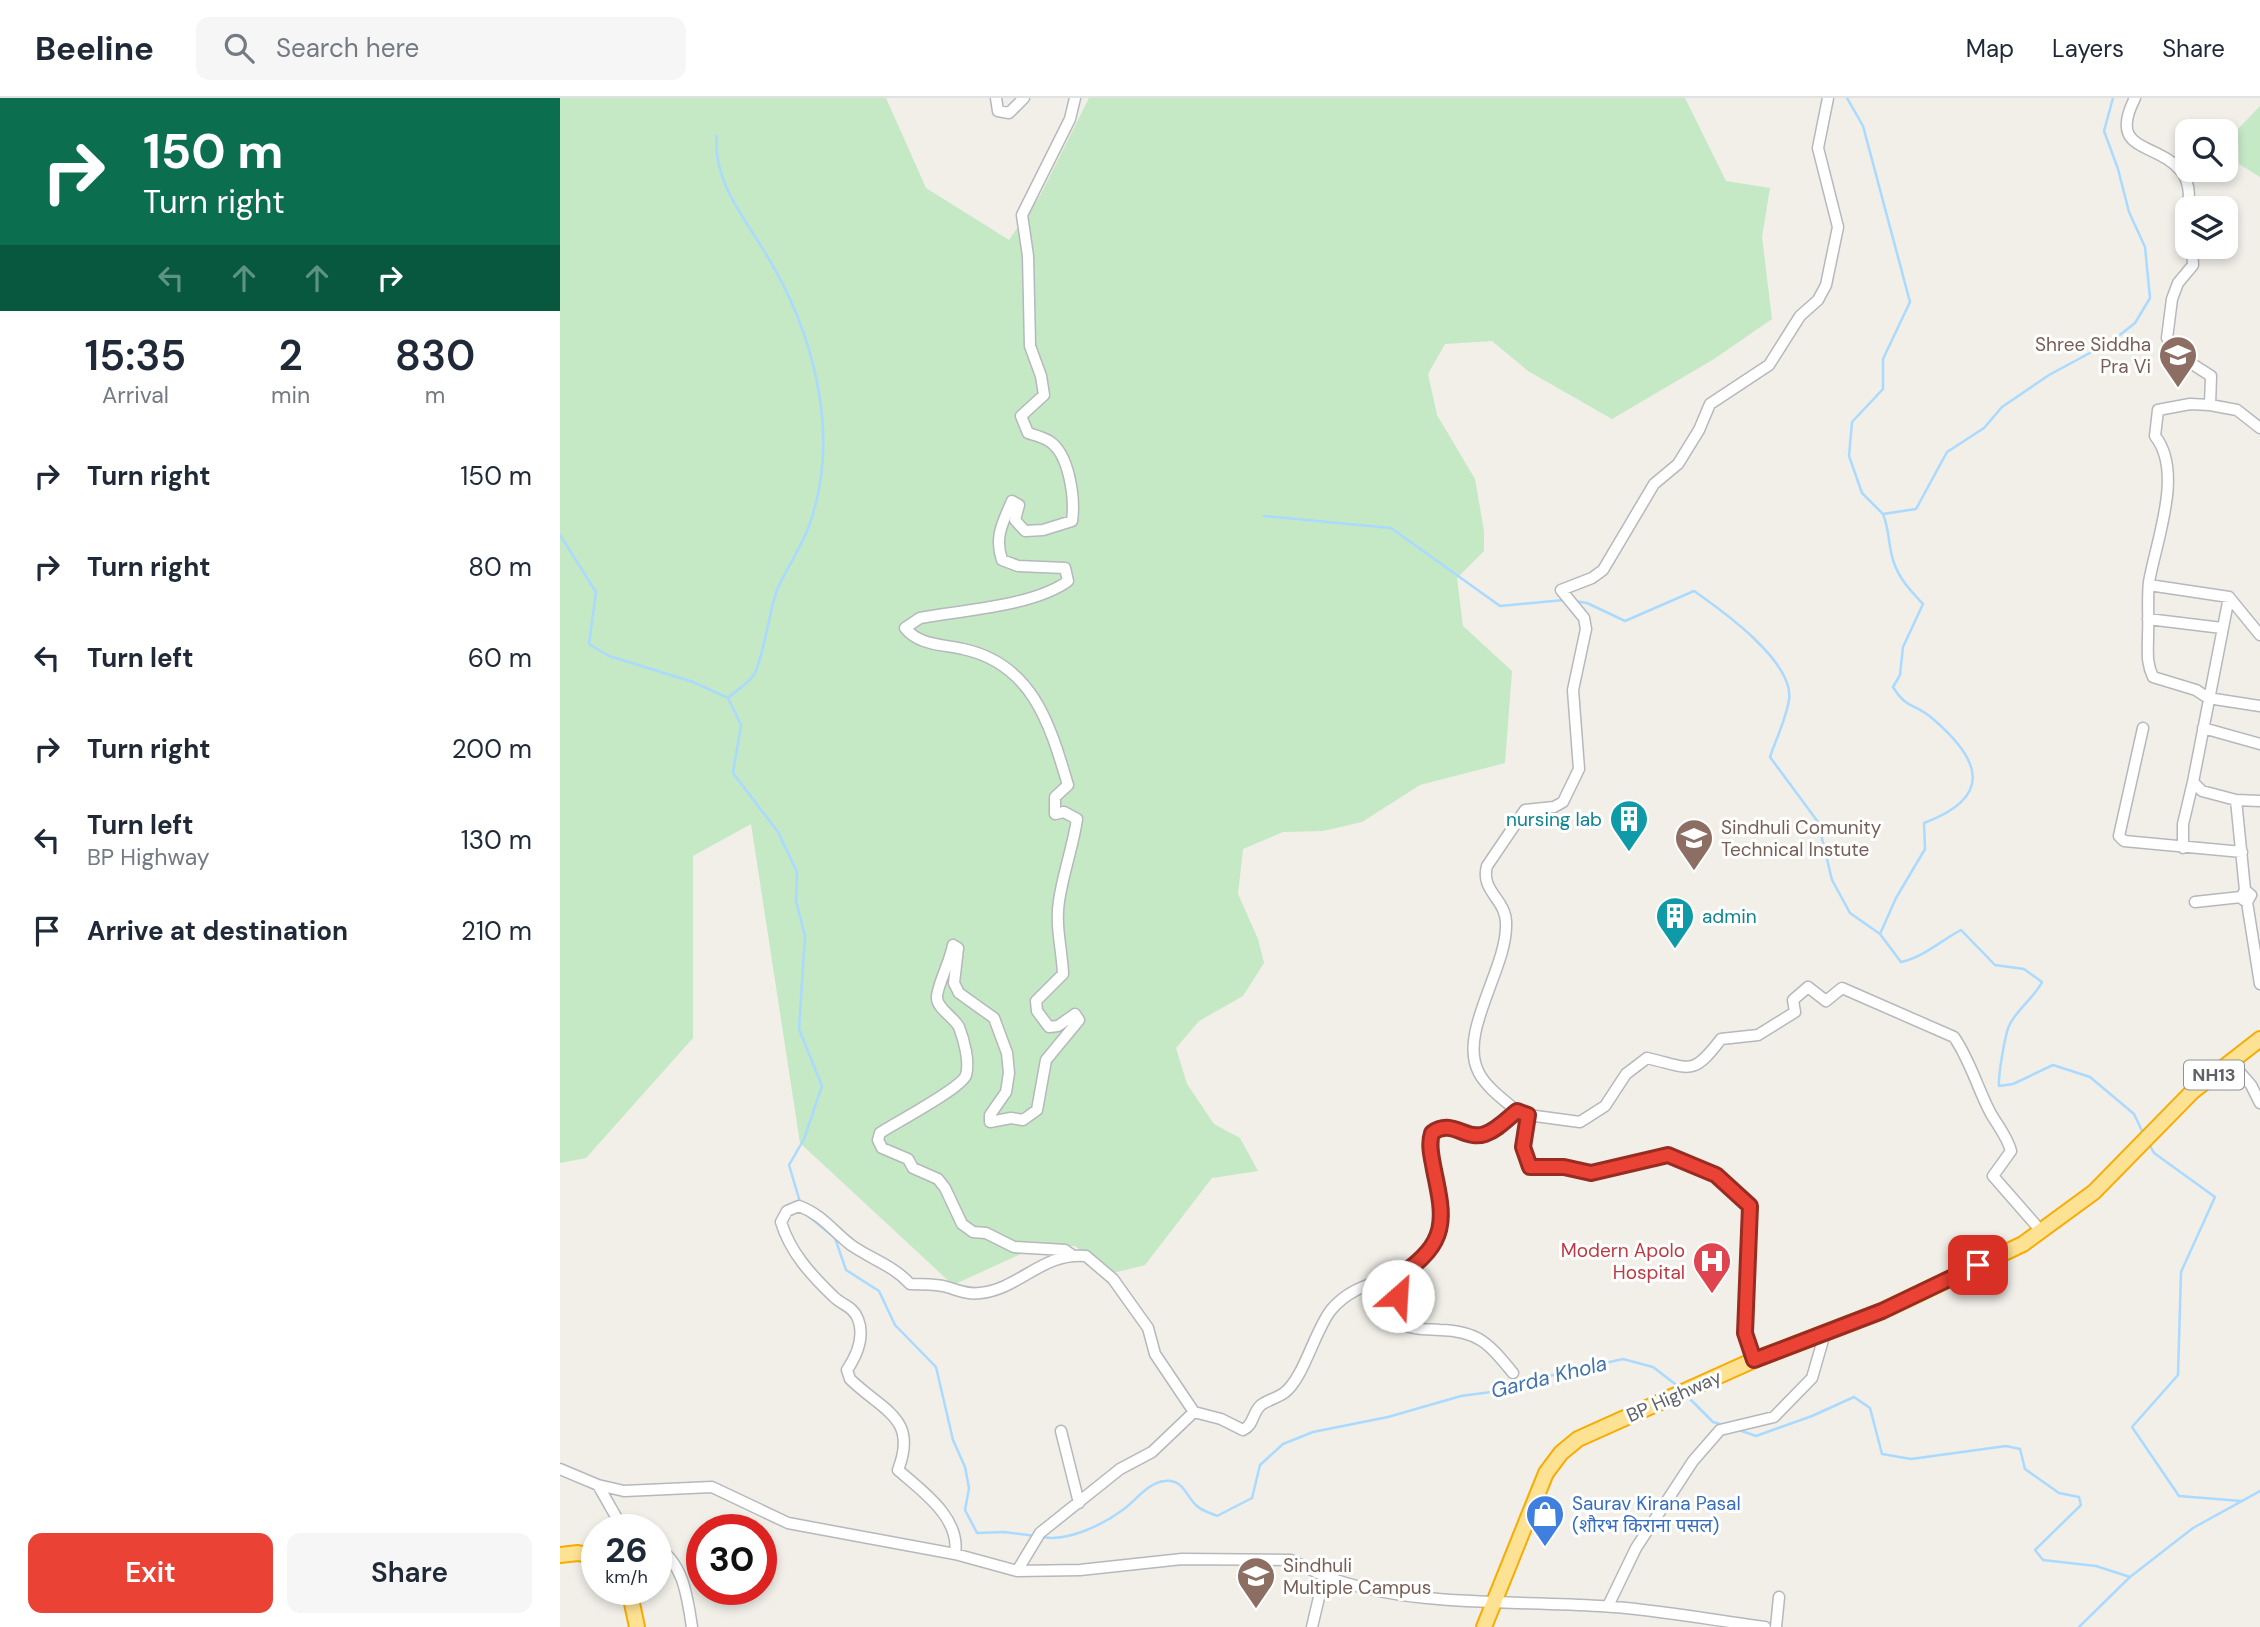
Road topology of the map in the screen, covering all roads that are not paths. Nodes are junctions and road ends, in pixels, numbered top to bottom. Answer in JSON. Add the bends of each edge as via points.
{"nodes":[{"id":1,"x":996,"y":98,"type":"edge"},
{"id":2,"x":1024,"y":98,"type":"edge"},
{"id":3,"x":1075,"y":98,"type":"edge"},
{"id":4,"x":1828,"y":98,"type":"edge"},
{"id":5,"x":2135,"y":98,"type":"edge"},
{"id":6,"x":2189,"y":196,"type":"edge"},
{"id":7,"x":2193,"y":259,"type":"edge"},
{"id":8,"x":2210,"y":405,"type":"junction"},
{"id":9,"x":2260,"y":428,"type":"edge"},
{"id":10,"x":2149,"y":585,"type":"junction"},
{"id":11,"x":2229,"y":597,"type":"junction"},
{"id":12,"x":2148,"y":619,"type":"junction"},
{"id":13,"x":2222,"y":628,"type":"junction"},
{"id":14,"x":2260,"y":635,"type":"edge"},
{"id":15,"x":2208,"y":698,"type":"junction"},
{"id":16,"x":2260,"y":706,"type":"edge"},
{"id":17,"x":2143,"y":727,"type":"dead end"},
{"id":18,"x":2203,"y":728,"type":"junction"},
{"id":19,"x":2260,"y":744,"type":"edge"},
{"id":20,"x":2193,"y":782,"type":"junction"},
{"id":21,"x":2236,"y":800,"type":"junction"},
{"id":22,"x":2260,"y":801,"type":"edge"},
{"id":23,"x":2183,"y":848,"type":"junction"},
{"id":24,"x":2242,"y":852,"type":"junction"},
{"id":25,"x":2249,"y":896,"type":"edge"},
{"id":26,"x":2195,"y":902,"type":"dead end"},
{"id":27,"x":2257,"y":943,"type":"edge"},
{"id":28,"x":2260,"y":984,"type":"edge"},
{"id":29,"x":2260,"y":1039,"type":"edge"},
{"id":30,"x":2230,"y":1061,"type":"junction"},
{"id":31,"x":2260,"y":1103,"type":"edge"},
{"id":32,"x":1517,"y":1111,"type":"junction"},
{"id":33,"x":1528,"y":1115,"type":"junction"},
{"id":34,"x":2041,"y":1231,"type":"junction"},
{"id":35,"x":1072,"y":1255,"type":"junction"},
{"id":36,"x":1401,"y":1275,"type":"junction"},
{"id":37,"x":1825,"y":1333,"type":"junction"},
{"id":38,"x":1754,"y":1360,"type":"junction"},
{"id":39,"x":1513,"y":1373,"type":"dead end"},
{"id":40,"x":1194,"y":1412,"type":"junction"},
{"id":41,"x":1060,"y":1431,"type":"dead end"},
{"id":42,"x":560,"y":1468,"type":"edge"},
{"id":43,"x":598,"y":1485,"type":"junction"},
{"id":44,"x":1079,"y":1503,"type":"junction"},
{"id":45,"x":614,"y":1514,"type":"edge"},
{"id":46,"x":581,"y":1554,"type":"edge"},
{"id":47,"x":955,"y":1554,"type":"junction"},
{"id":48,"x":560,"y":1555,"type":"edge"},
{"id":49,"x":672,"y":1560,"type":"edge"},
{"id":50,"x":1017,"y":1571,"type":"junction"},
{"id":51,"x":1324,"y":1576,"type":"junction"},
{"id":52,"x":1779,"y":1597,"type":"dead end"},
{"id":53,"x":1495,"y":1602,"type":"junction"},
{"id":54,"x":632,"y":1605,"type":"edge"},
{"id":55,"x":1608,"y":1606,"type":"junction"},
{"id":56,"x":637,"y":1627,"type":"edge"},
{"id":57,"x":692,"y":1627,"type":"edge"},
{"id":58,"x":1312,"y":1627,"type":"edge"},
{"id":59,"x":1484,"y":1627,"type":"edge"},
{"id":60,"x":1765,"y":1627,"type":"edge"},
{"id":61,"x":1776,"y":1627,"type":"edge"}],
"edges":[{"from":1,"to":2,"type":"street","via":[[998,111],[1009,113]]},
{"from":3,"to":35,"type":"street","via":[[1070,119],[1022,215],[1030,346],[1044,395],[1021,416],[1028,433],[1051,442],[1062,458],[1074,506],[1072,521],[1025,531],[1015,520],[1019,505],[1012,500],[997,545],[1002,560],[1018,566],[1065,568],[1068,581],[1034,598],[920,618],[905,628],[914,639],[964,649],[1016,673],[1033,695],[1055,741],[1068,785],[1055,797],[1055,814],[1065,812],[1077,819],[1058,903],[1063,974],[1036,1001],[1037,1011],[1049,1027],[1075,1014],[1079,1020],[1046,1060],[1037,1110],[1023,1120],[990,1122],[1006,1092],[1007,1053],[994,1018],[958,992],[954,983],[958,948],[953,945],[937,996],[963,1037],[967,1074],[927,1106],[880,1133],[878,1140],[882,1148],[908,1159],[912,1168],[938,1179],[962,1224],[973,1232],[1023,1249],[1065,1250]]},
{"from":4,"to":32,"type":"street","via":[[1818,148],[1838,227],[1818,300],[1800,316],[1769,365],[1710,404],[1678,464],[1654,484],[1603,570],[1561,590],[1584,618],[1586,629],[1573,691],[1579,769],[1563,802],[1525,810],[1485,876],[1506,920],[1505,940],[1475,1036],[1474,1060],[1479,1074]]},
{"from":5,"to":6,"type":"street","via":[[2124,122],[2128,134],[2181,171]]},
{"from":7,"to":8,"type":"street","via":[[2172,299],[2167,338],[2186,360],[2211,376]]},
{"from":8,"to":9,"type":"street","via":[[2236,410]]},
{"from":8,"to":10,"type":"street","via":[[2158,410],[2155,436],[2162,444],[2168,473]]},
{"from":10,"to":11,"type":"street"},
{"from":10,"to":12,"type":"street"},
{"from":11,"to":13,"type":"street"},
{"from":11,"to":14,"type":"street"},
{"from":12,"to":13,"type":"street"},
{"from":12,"to":15,"type":"street","via":[[2146,656],[2153,677]]},
{"from":13,"to":15,"type":"street"},
{"from":15,"to":16,"type":"street"},
{"from":15,"to":18,"type":"street"},
{"from":17,"to":23,"type":"street","via":[[2119,836],[2124,841]]},
{"from":18,"to":19,"type":"street"},
{"from":18,"to":20,"type":"street"},
{"from":20,"to":21,"type":"street","via":[[2202,791]]},
{"from":20,"to":23,"type":"street","via":[[2183,824]]},
{"from":21,"to":22,"type":"street"},
{"from":21,"to":24,"type":"street"},
{"from":23,"to":24,"type":"street"},
{"from":24,"to":25,"type":"street"},
{"from":25,"to":26,"type":"street"},
{"from":25,"to":27,"type":"street"},
{"from":27,"to":28,"type":"street"},
{"from":29,"to":30,"type":"highway","name":"BP Highway","number":"NH13"},
{"from":30,"to":31,"type":"street"},
{"from":30,"to":34,"type":"highway","name":"BP Highway","number":"NH13","via":[[2118,1170]]},
{"from":32,"to":33,"type":"street"},
{"from":32,"to":36,"type":"street","via":[[1484,1135],[1450,1126],[1432,1133],[1431,1155],[1443,1212],[1441,1231],[1429,1250]]},
{"from":33,"to":34,"type":"street","via":[[1580,1122],[1605,1106],[1626,1074],[1647,1058],[1690,1067],[1703,1063],[1721,1039],[1758,1035],[1795,1012],[1793,1000],[1808,987],[1826,1001],[1842,988],[1954,1037],[2011,1151],[1993,1176]]},
{"from":33,"to":38,"type":"street","via":[[1523,1147],[1530,1167],[1591,1173],[1668,1155],[1716,1175],[1750,1206],[1745,1333]]},
{"from":34,"to":37,"type":"highway","name":"BP Highway","number":"NH13","via":[[2023,1244],[1882,1311]]},
{"from":35,"to":40,"type":"street","via":[[1086,1256],[1113,1279],[1148,1328],[1155,1354]]},
{"from":35,"to":47,"type":"street","via":[[1051,1259],[1000,1288],[961,1293],[910,1284],[897,1270],[874,1260],[807,1209],[787,1210],[781,1222],[795,1255],[858,1319],[861,1339],[847,1370],[850,1379],[902,1425],[906,1440],[898,1470],[944,1514],[954,1531]]},
{"from":36,"to":39,"type":"street","via":[[1396,1307],[1401,1324],[1477,1336]]},
{"from":36,"to":40,"type":"street","via":[[1352,1291],[1331,1311],[1299,1374],[1284,1393],[1259,1407],[1247,1428]]},
{"from":37,"to":38,"type":"highway","name":"BP Highway","number":"NH13"},
{"from":37,"to":55,"type":"street","via":[[1812,1378],[1774,1417],[1720,1430],[1693,1461],[1636,1548]]},
{"from":38,"to":53,"type":"highway","name":"BP Highway","number":"NH13","via":[[1578,1439],[1561,1453],[1546,1473]]},
{"from":40,"to":44,"type":"street","via":[[1152,1452],[1120,1469]]},
{"from":41,"to":44,"type":"street"},
{"from":42,"to":43,"type":"street"},
{"from":43,"to":45,"type":"street"},
{"from":43,"to":47,"type":"street","via":[[624,1491],[712,1487],[788,1523]]},
{"from":44,"to":50,"type":"street","via":[[1040,1532]]},
{"from":46,"to":48,"type":"highway"},
{"from":47,"to":50,"type":"street"},
{"from":49,"to":57,"type":"street","via":[[683,1580]]},
{"from":50,"to":51,"type":"street","via":[[1080,1570],[1182,1559],[1292,1560]]},
{"from":51,"to":53,"type":"street","via":[[1392,1592]]},
{"from":51,"to":58,"type":"street"},
{"from":52,"to":61,"type":"street"},
{"from":53,"to":55,"type":"street"},
{"from":53,"to":59,"type":"highway","name":"BP Highway","number":"NH13"},
{"from":54,"to":56,"type":"highway"},
{"from":55,"to":60,"type":"street"}]}
